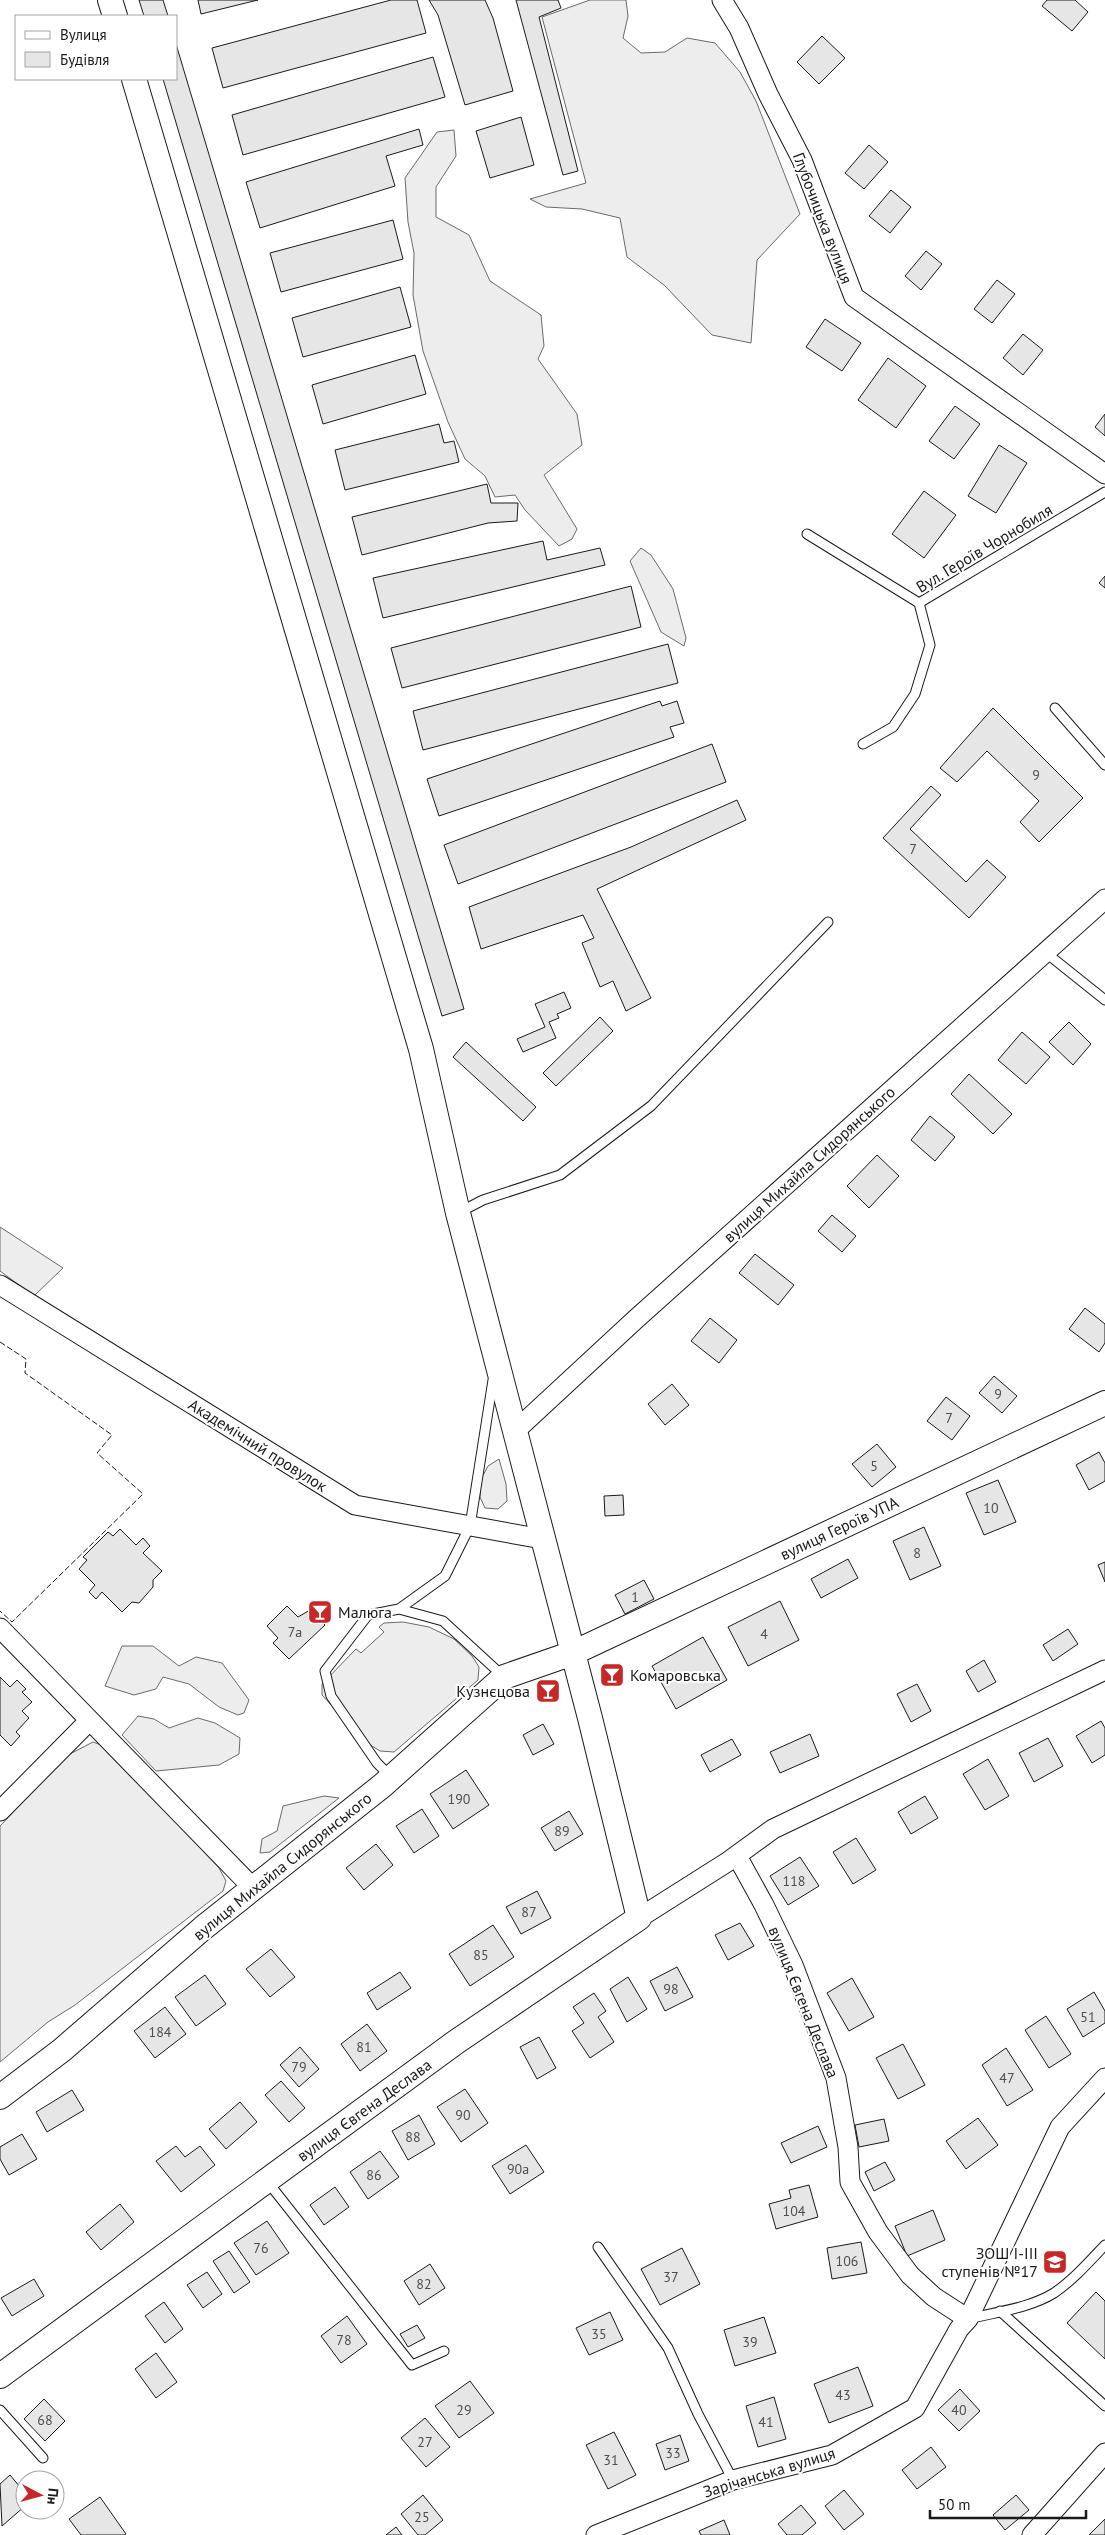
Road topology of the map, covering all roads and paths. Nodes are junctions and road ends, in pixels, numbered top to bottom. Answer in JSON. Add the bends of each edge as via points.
{"nodes":[{"id":1,"x":110,"y":0,"type":"edge"},
{"id":2,"x":722,"y":0,"type":"edge"},
{"id":3,"x":115,"y":15,"type":"edge"},
{"id":4,"x":134,"y":80,"type":"edge"},
{"id":5,"x":1105,"y":474,"type":"edge"},
{"id":6,"x":1105,"y":492,"type":"edge"},
{"id":7,"x":808,"y":534,"type":"dead end"},
{"id":8,"x":919,"y":603,"type":"junction"},
{"id":9,"x":1055,"y":708,"type":"dead end"},
{"id":10,"x":863,"y":744,"type":"dead end"},
{"id":11,"x":1105,"y":765,"type":"edge"},
{"id":12,"x":1105,"y":899,"type":"edge"},
{"id":13,"x":828,"y":922,"type":"dead end"},
{"id":14,"x":1045,"y":952,"type":"junction"},
{"id":15,"x":1105,"y":1000,"type":"edge"},
{"id":16,"x":458,"y":1213,"type":"junction"},
{"id":17,"x":0,"y":1285,"type":"edge"},
{"id":18,"x":497,"y":1360,"type":"junction"},
{"id":19,"x":1105,"y":1403,"type":"edge"},
{"id":20,"x":515,"y":1431,"type":"junction"},
{"id":21,"x":470,"y":1526,"type":"junction"},
{"id":22,"x":542,"y":1539,"type":"junction"},
{"id":23,"x":399,"y":1609,"type":"junction"},
{"id":24,"x":0,"y":1628,"type":"edge"},
{"id":25,"x":573,"y":1653,"type":"junction"},
{"id":26,"x":1105,"y":1670,"type":"edge"},
{"id":27,"x":504,"y":1677,"type":"junction"},
{"id":28,"x":89,"y":1721,"type":"junction"},
{"id":29,"x":391,"y":1777,"type":"junction"},
{"id":30,"x":0,"y":1811,"type":"edge"},
{"id":31,"x":737,"y":1856,"type":"junction"},
{"id":32,"x":253,"y":1888,"type":"junction"},
{"id":33,"x":639,"y":1918,"type":"junction"},
{"id":34,"x":1105,"y":2078,"type":"edge"},
{"id":35,"x":0,"y":2098,"type":"edge"},
{"id":36,"x":267,"y":2181,"type":"junction"},
{"id":37,"x":1105,"y":2245,"type":"edge"},
{"id":38,"x":598,"y":2247,"type":"dead end"},
{"id":39,"x":1000,"y":2311,"type":"junction"},
{"id":40,"x":968,"y":2319,"type":"junction"},
{"id":41,"x":444,"y":2351,"type":"dead end"},
{"id":42,"x":0,"y":2376,"type":"edge"},
{"id":43,"x":1105,"y":2406,"type":"edge"},
{"id":44,"x":0,"y":2410,"type":"edge"},
{"id":45,"x":1105,"y":2453,"type":"edge"},
{"id":46,"x":44,"y":2458,"type":"dead end"},
{"id":47,"x":733,"y":2480,"type":"junction"},
{"id":48,"x":596,"y":2535,"type":"edge"},
{"id":49,"x":1032,"y":2535,"type":"edge"}],
"edges":[{"from":1,"to":3,"type":"street"},
{"from":2,"to":5,"type":"street","name":"Глубочицька вулиця","via":[[739,28],[802,160],[854,297]]},
{"from":4,"to":16,"type":"street","via":[[427,1047]]},
{"from":6,"to":8,"type":"lane","name":"Вул. Героїв Чорнобиля"},
{"from":7,"to":8,"type":"lane"},
{"from":8,"to":10,"type":"lane","name":"Вул. Героїв Чорнобиля","via":[[930,645],[915,694],[893,727]]},
{"from":9,"to":11,"type":"lane"},
{"from":12,"to":14,"type":"street","name":"вулиця Михайла Сидорянського"},
{"from":13,"to":16,"type":"lane","via":[[651,1106],[560,1174],[482,1200]]},
{"from":14,"to":15,"type":"lane"},
{"from":14,"to":20,"type":"street","name":"вулиця Михайла Сидорянського"},
{"from":16,"to":18,"type":"street"},
{"from":17,"to":21,"type":"street","name":"Академічний провулок","via":[[355,1505]]},
{"from":18,"to":20,"type":"street"},
{"from":18,"to":21,"type":"lane"},
{"from":19,"to":25,"type":"street","name":"вулиця Героїв УПА"},
{"from":20,"to":22,"type":"street"},
{"from":21,"to":22,"type":"street","name":"Академічний провулок"},
{"from":21,"to":23,"type":"lane","via":[[445,1576]]},
{"from":22,"to":25,"type":"street"},
{"from":23,"to":27,"type":"lane","via":[[444,1621]]},
{"from":23,"to":29,"type":"lane","via":[[368,1615],[325,1671],[331,1696],[377,1763]]},
{"from":24,"to":28,"type":"street"},
{"from":25,"to":27,"type":"street","name":"вулиця Михайла Сидорянського"},
{"from":25,"to":33,"type":"street"},
{"from":26,"to":31,"type":"street","name":"вулиця Євгена Деслава","via":[[773,1829]]},
{"from":27,"to":29,"type":"street","name":"вулиця Михайла Сидорянського"},
{"from":28,"to":30,"type":"street"},
{"from":28,"to":32,"type":"street"},
{"from":29,"to":32,"type":"street","name":"вулиця Михайла Сидорянського"},
{"from":31,"to":33,"type":"street","name":"вулиця Євгена Деслава"},
{"from":31,"to":40,"type":"street","name":"вулиця Євгена Деслава","via":[[793,1965],[836,2078],[848,2147],[850,2182],[878,2232],[910,2275],[934,2297]]},
{"from":32,"to":35,"type":"street","name":"вулиця Михайла Сидорянського","via":[[62,2050]]},
{"from":33,"to":36,"type":"street","name":"вулиця Євгена Деслава","via":[[456,2042]]},
{"from":34,"to":40,"type":"street","name":"Зарічанська вулиця","via":[[1060,2126]]},
{"from":36,"to":41,"type":"lane","via":[[412,2365]]},
{"from":36,"to":42,"type":"street","name":"вулиця Євгена Деслава"},
{"from":37,"to":39,"type":"lane","via":[[1077,2275],[1053,2293]]},
{"from":38,"to":47,"type":"lane","via":[[668,2348]]},
{"from":39,"to":40,"type":"lane"},
{"from":39,"to":43,"type":"lane"},
{"from":40,"to":47,"type":"street","name":"Зарічанська вулиця","via":[[959,2329],[915,2408],[832,2454]]},
{"from":44,"to":46,"type":"lane"},
{"from":45,"to":49,"type":"street"},
{"from":47,"to":48,"type":"street","name":"Зарічанська вулиця"}]}
